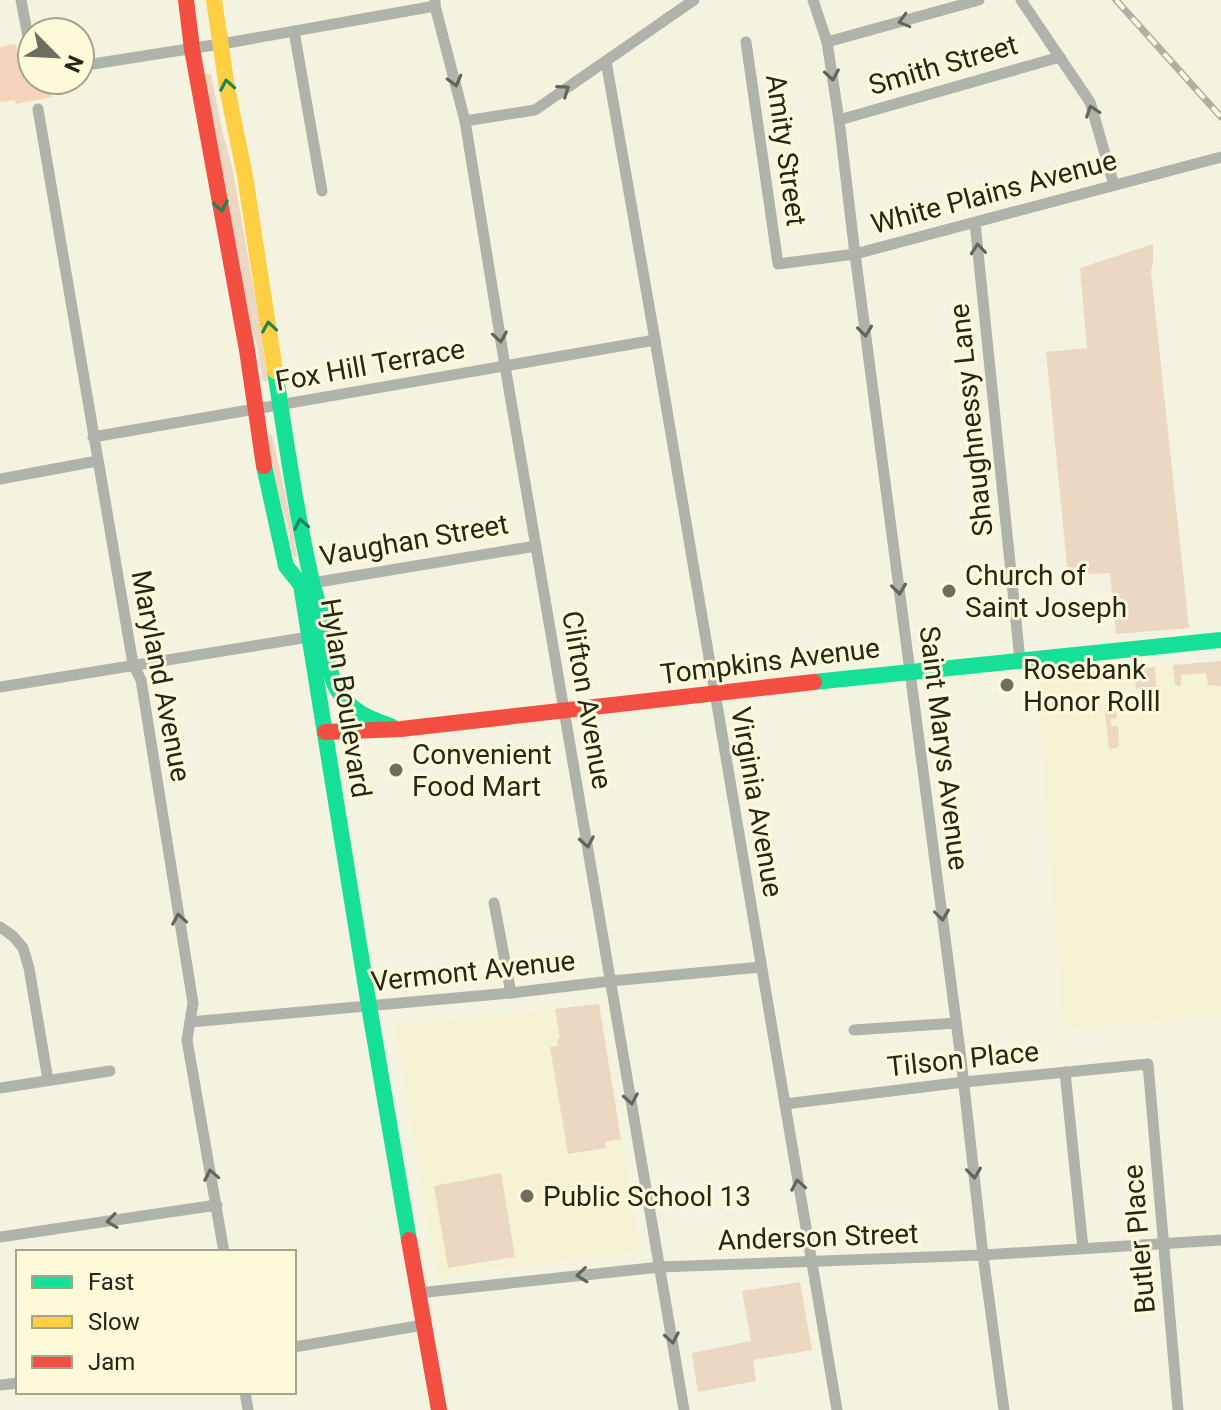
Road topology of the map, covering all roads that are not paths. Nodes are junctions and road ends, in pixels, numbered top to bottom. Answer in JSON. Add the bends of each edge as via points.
{"nodes":[{"id":1,"x":186,"y":0,"type":"edge"},
{"id":2,"x":214,"y":0,"type":"edge"},
{"id":3,"x":694,"y":0,"type":"edge"},
{"id":4,"x":813,"y":0,"type":"edge"},
{"id":5,"x":979,"y":0,"type":"edge"},
{"id":6,"x":1021,"y":0,"type":"edge"},
{"id":7,"x":435,"y":3,"type":"edge"},
{"id":8,"x":294,"y":31,"type":"junction"},
{"id":9,"x":746,"y":42,"type":"dead end"},
{"id":10,"x":827,"y":42,"type":"junction"},
{"id":11,"x":220,"y":44,"type":"junction"},
{"id":12,"x":192,"y":49,"type":"junction"},
{"id":13,"x":1060,"y":57,"type":"junction"},
{"id":14,"x":606,"y":61,"type":"junction"},
{"id":15,"x":96,"y":64,"type":"edge"},
{"id":16,"x":38,"y":109,"type":"dead end"},
{"id":17,"x":839,"y":120,"type":"junction"},
{"id":18,"x":465,"y":121,"type":"junction"},
{"id":19,"x":1221,"y":157,"type":"edge"},
{"id":20,"x":1114,"y":185,"type":"junction"},
{"id":21,"x":322,"y":191,"type":"dead end"},
{"id":22,"x":975,"y":223,"type":"junction"},
{"id":23,"x":855,"y":254,"type":"junction"},
{"id":24,"x":778,"y":264,"type":"joint"},
{"id":25,"x":655,"y":340,"type":"junction"},
{"id":26,"x":505,"y":366,"type":"junction"},
{"id":27,"x":280,"y":404,"type":"junction"},
{"id":28,"x":256,"y":409,"type":"junction"},
{"id":29,"x":93,"y":437,"type":"junction"},
{"id":30,"x":97,"y":461,"type":"junction"},
{"id":31,"x":0,"y":479,"type":"edge"},
{"id":32,"x":536,"y":546,"type":"junction"},
{"id":33,"x":306,"y":584,"type":"junction"},
{"id":34,"x":309,"y":637,"type":"junction"},
{"id":35,"x":1221,"y":640,"type":"edge"},
{"id":36,"x":1020,"y":660,"type":"junction"},
{"id":37,"x":133,"y":664,"type":"junction"},
{"id":38,"x":910,"y":671,"type":"junction"},
{"id":39,"x":0,"y":687,"type":"edge"},
{"id":40,"x":715,"y":693,"type":"junction"},
{"id":41,"x":565,"y":710,"type":"junction"},
{"id":42,"x":401,"y":729,"type":"junction"},
{"id":43,"x":325,"y":732,"type":"junction"},
{"id":44,"x":494,"y":903,"type":"dead end"},
{"id":45,"x":0,"y":927,"type":"edge"},
{"id":46,"x":761,"y":967,"type":"junction"},
{"id":47,"x":611,"y":981,"type":"junction"},
{"id":48,"x":511,"y":993,"type":"junction"},
{"id":49,"x":369,"y":1006,"type":"junction"},
{"id":50,"x":190,"y":1022,"type":"junction"},
{"id":51,"x":956,"y":1023,"type":"junction"},
{"id":52,"x":854,"y":1030,"type":"dead end"},
{"id":53,"x":1148,"y":1064,"type":"joint"},
{"id":54,"x":110,"y":1071,"type":"dead end"},
{"id":55,"x":1065,"y":1072,"type":"junction"},
{"id":56,"x":48,"y":1080,"type":"junction"},
{"id":57,"x":964,"y":1082,"type":"junction"},
{"id":58,"x":0,"y":1088,"type":"edge"},
{"id":59,"x":785,"y":1104,"type":"junction"},
{"id":60,"x":217,"y":1205,"type":"junction"},
{"id":61,"x":0,"y":1237,"type":"edge"},
{"id":62,"x":1221,"y":1240,"type":"edge"},
{"id":63,"x":1163,"y":1244,"type":"junction"},
{"id":64,"x":1083,"y":1248,"type":"junction"},
{"id":65,"x":224,"y":1250,"type":"edge"},
{"id":66,"x":983,"y":1255,"type":"junction"},
{"id":67,"x":812,"y":1261,"type":"junction"},
{"id":68,"x":660,"y":1267,"type":"junction"},
{"id":69,"x":418,"y":1293,"type":"junction"},
{"id":70,"x":423,"y":1325,"type":"junction"},
{"id":71,"x":296,"y":1347,"type":"edge"},
{"id":72,"x":439,"y":1410,"type":"edge"},
{"id":73,"x":684,"y":1410,"type":"edge"},
{"id":74,"x":837,"y":1410,"type":"edge"},
{"id":75,"x":1004,"y":1410,"type":"edge"},
{"id":76,"x":1178,"y":1410,"type":"edge"}],
"edges":[{"from":1,"to":12,"type":"main road","name":"Hylan Boulevard"},
{"from":2,"to":11,"type":"main road","name":"Hylan Boulevard"},
{"from":3,"to":14,"type":"street"},
{"from":4,"to":10,"type":"street","name":"Saint Marys Avenue"},
{"from":5,"to":10,"type":"street","one_way":true},
{"from":6,"to":13,"type":"street"},
{"from":7,"to":8,"type":"street"},
{"from":7,"to":18,"type":"street","name":"Clifton Avenue","one_way":true},
{"from":8,"to":11,"type":"street"},
{"from":8,"to":21,"type":"street"},
{"from":9,"to":24,"type":"street","name":"Amity Street"},
{"from":10,"to":17,"type":"street","name":"Saint Marys Avenue","one_way":true},
{"from":11,"to":12,"type":"street"},
{"from":27,"to":11,"type":"main road","name":"Hylan Boulevard","one_way":true},
{"from":12,"to":15,"type":"street"},
{"from":12,"to":28,"type":"main road","name":"Hylan Boulevard","one_way":true},
{"from":13,"to":17,"type":"street","name":"Smith Street"},
{"from":20,"to":13,"type":"street","one_way":true,"via":[[1090,102]]},
{"from":18,"to":14,"type":"street","one_way":true,"via":[[535,110]]},
{"from":14,"to":25,"type":"street","name":"Virginia Avenue"},
{"from":16,"to":29,"type":"street","name":"Maryland Avenue"},
{"from":17,"to":23,"type":"street","name":"Saint Marys Avenue"},
{"from":18,"to":26,"type":"street","name":"Clifton Avenue","one_way":true},
{"from":19,"to":20,"type":"street","name":"White Plains Avenue"},
{"from":20,"to":22,"type":"street","name":"White Plains Avenue"},
{"from":22,"to":23,"type":"street","name":"White Plains Avenue"},
{"from":36,"to":22,"type":"street","name":"Shaughnessy Lane","one_way":true},
{"from":23,"to":24,"type":"street","name":"White Plains Avenue"},
{"from":23,"to":38,"type":"street","name":"Saint Marys Avenue","one_way":true},
{"from":25,"to":26,"type":"street","name":"Fox Hill Terrace"},
{"from":25,"to":40,"type":"street","name":"Virginia Avenue"},
{"from":26,"to":27,"type":"street","name":"Fox Hill Terrace"},
{"from":26,"to":32,"type":"street","name":"Clifton Avenue"},
{"from":27,"to":28,"type":"street","name":"Fox Hill Terrace"},
{"from":33,"to":27,"type":"main road","name":"Hylan Boulevard","one_way":true},
{"from":28,"to":29,"type":"street","name":"Fox Hill Terrace"},
{"from":28,"to":33,"type":"main road","name":"Hylan Boulevard","via":[[286,566]]},
{"from":29,"to":30,"type":"street","name":"Maryland Avenue"},
{"from":30,"to":31,"type":"street"},
{"from":30,"to":37,"type":"street","name":"Maryland Avenue"},
{"from":32,"to":33,"type":"street","name":"Vaughan Street"},
{"from":32,"to":41,"type":"street","name":"Clifton Avenue"},
{"from":33,"to":34,"type":"main road","name":"Hylan Boulevard"},
{"from":33,"to":42,"type":"main road","via":[[322,618],[335,686],[369,719]]},
{"from":34,"to":37,"type":"street"},
{"from":34,"to":43,"type":"main road","name":"Hylan Boulevard"},
{"from":35,"to":36,"type":"main road","name":"Tompkins Avenue"},
{"from":36,"to":38,"type":"main road","name":"Tompkins Avenue"},
{"from":37,"to":39,"type":"street"},
{"from":50,"to":37,"type":"street","name":"Maryland Avenue","one_way":true,"via":[[193,1003],[141,680]]},
{"from":38,"to":40,"type":"main road","name":"Tompkins Avenue"},
{"from":38,"to":51,"type":"street","name":"Saint Marys Avenue","one_way":true},
{"from":40,"to":41,"type":"main road","name":"Tompkins Avenue"},
{"from":40,"to":46,"type":"street","name":"Virginia Avenue"},
{"from":41,"to":42,"type":"main road","name":"Tompkins Avenue"},
{"from":41,"to":47,"type":"street","name":"Clifton Avenue","one_way":true},
{"from":42,"to":43,"type":"main road","name":"Tompkins Avenue"},
{"from":43,"to":49,"type":"main road","name":"Hylan Boulevard"},
{"from":44,"to":48,"type":"street"},
{"from":45,"to":56,"type":"street","via":[[23,948]]},
{"from":46,"to":47,"type":"street","name":"Vermont Avenue"},
{"from":46,"to":59,"type":"street","name":"Virginia Avenue"},
{"from":47,"to":48,"type":"street","name":"Vermont Avenue"},
{"from":47,"to":68,"type":"street","name":"Clifton Avenue","one_way":true},
{"from":48,"to":49,"type":"street","name":"Vermont Avenue"},
{"from":49,"to":50,"type":"street","name":"Vermont Avenue"},
{"from":49,"to":69,"type":"main road","name":"Hylan Boulevard"},
{"from":60,"to":50,"type":"street","name":"Maryland Avenue","one_way":true,"via":[[187,1040]]},
{"from":51,"to":52,"type":"street"},
{"from":51,"to":57,"type":"street","name":"Saint Marys Avenue"},
{"from":53,"to":55,"type":"street","name":"Tilson Place"},
{"from":53,"to":63,"type":"street","name":"Butler Place"},
{"from":54,"to":56,"type":"street"},
{"from":55,"to":57,"type":"street","name":"Tilson Place"},
{"from":55,"to":64,"type":"street"},
{"from":56,"to":58,"type":"street"},
{"from":57,"to":59,"type":"street","name":"Tilson Place"},
{"from":57,"to":66,"type":"street","name":"Saint Marys Avenue","one_way":true},
{"from":67,"to":59,"type":"street","name":"Virginia Avenue","one_way":true},
{"from":60,"to":61,"type":"street","one_way":true},
{"from":60,"to":65,"type":"street","name":"Maryland Avenue"},
{"from":62,"to":63,"type":"street","name":"Anderson Street"},
{"from":63,"to":64,"type":"street","name":"Anderson Street"},
{"from":63,"to":76,"type":"street","name":"Butler Place"},
{"from":64,"to":66,"type":"street","name":"Anderson Street"},
{"from":66,"to":67,"type":"street","name":"Anderson Street"},
{"from":66,"to":75,"type":"street","name":"Saint Marys Avenue"},
{"from":67,"to":68,"type":"street","name":"Anderson Street"},
{"from":67,"to":74,"type":"street","name":"Virginia Avenue"},
{"from":68,"to":69,"type":"street","name":"Anderson Street","one_way":true},
{"from":68,"to":73,"type":"street","name":"Clifton Avenue","one_way":true},
{"from":69,"to":70,"type":"main road","name":"Hylan Boulevard"},
{"from":70,"to":71,"type":"street"},
{"from":70,"to":72,"type":"main road","name":"Hylan Boulevard"}]}
